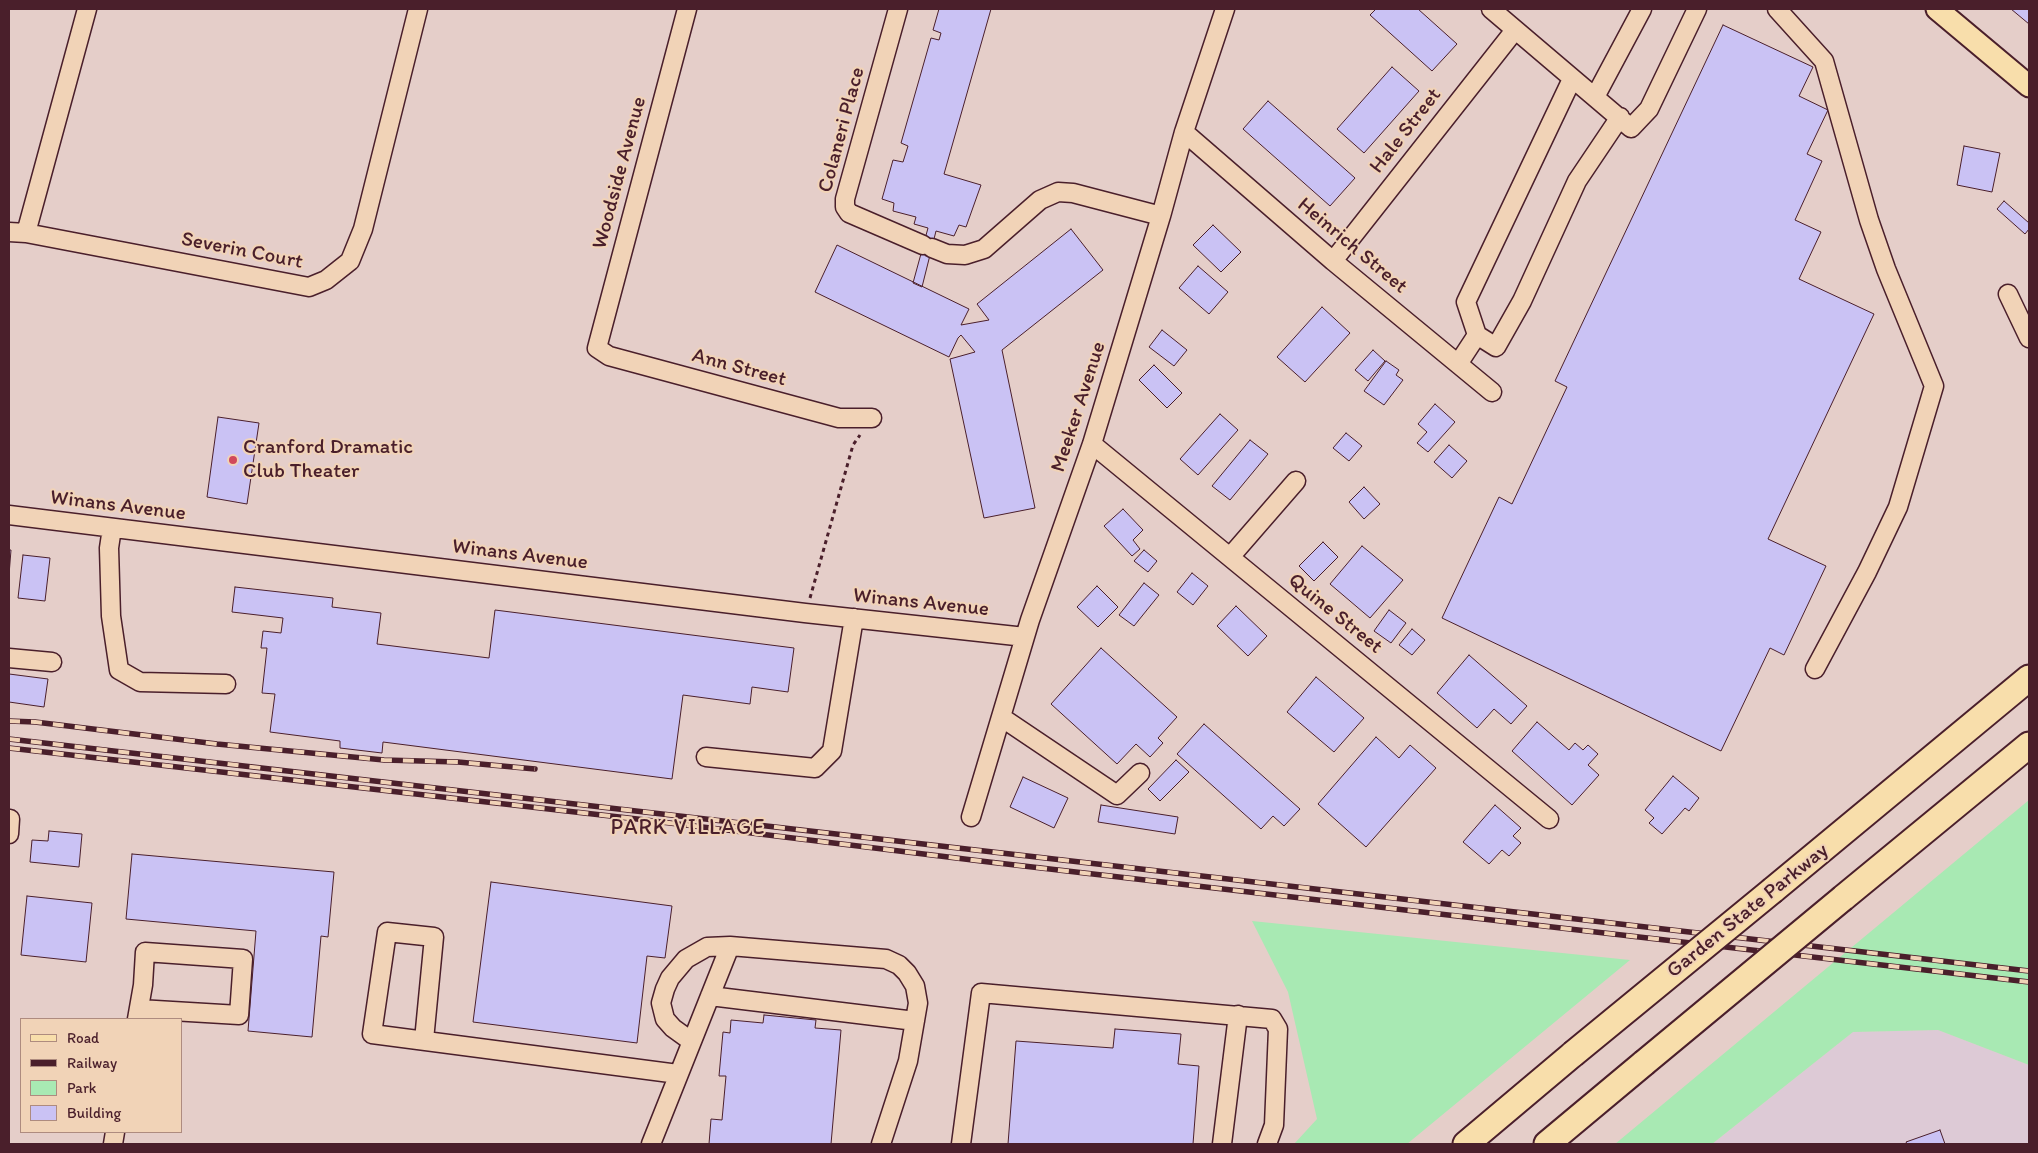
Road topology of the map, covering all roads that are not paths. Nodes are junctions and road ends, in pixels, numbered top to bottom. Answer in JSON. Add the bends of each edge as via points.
{"nodes":[{"id":1,"x":87,"y":9,"type":"edge"},
{"id":2,"x":418,"y":9,"type":"edge"},
{"id":3,"x":687,"y":9,"type":"edge"},
{"id":4,"x":898,"y":9,"type":"edge"},
{"id":5,"x":1224,"y":9,"type":"edge"},
{"id":6,"x":1491,"y":9,"type":"edge"},
{"id":7,"x":1642,"y":9,"type":"edge"},
{"id":8,"x":1697,"y":9,"type":"edge"},
{"id":9,"x":1777,"y":9,"type":"edge"},
{"id":10,"x":1937,"y":9,"type":"edge"},
{"id":11,"x":1515,"y":30,"type":"junction"},
{"id":12,"x":1572,"y":80,"type":"junction"},
{"id":13,"x":2029,"y":86,"type":"edge"},
{"id":14,"x":1595,"y":97,"type":"junction"},
{"id":15,"x":1625,"y":122,"type":"junction"},
{"id":16,"x":1184,"y":132,"type":"junction"},
{"id":17,"x":1161,"y":216,"type":"junction"},
{"id":18,"x":9,"y":232,"type":"edge"},
{"id":19,"x":26,"y":233,"type":"junction"},
{"id":20,"x":1333,"y":261,"type":"junction"},
{"id":21,"x":2008,"y":294,"type":"dead end"},
{"id":22,"x":1477,"y":335,"type":"junction"},
{"id":23,"x":2029,"y":338,"type":"edge"},
{"id":24,"x":597,"y":348,"type":"joint"},
{"id":25,"x":1458,"y":364,"type":"junction"},
{"id":26,"x":1492,"y":392,"type":"dead end"},
{"id":27,"x":872,"y":418,"type":"road end"},
{"id":28,"x":1092,"y":444,"type":"junction"},
{"id":29,"x":1296,"y":481,"type":"dead end"},
{"id":30,"x":9,"y":516,"type":"edge"},
{"id":31,"x":112,"y":528,"type":"junction"},
{"id":32,"x":1230,"y":557,"type":"junction"},
{"id":33,"x":854,"y":618,"type":"junction"},
{"id":34,"x":1025,"y":637,"type":"junction"},
{"id":35,"x":9,"y":658,"type":"edge"},
{"id":36,"x":52,"y":662,"type":"dead end"},
{"id":37,"x":1815,"y":669,"type":"dead end"},
{"id":38,"x":2029,"y":678,"type":"edge"},
{"id":39,"x":226,"y":684,"type":"dead end"},
{"id":40,"x":1001,"y":717,"type":"junction"},
{"id":41,"x":2024,"y":749,"type":"edge"},
{"id":42,"x":706,"y":757,"type":"dead end"},
{"id":43,"x":1140,"y":773,"type":"dead end"},
{"id":44,"x":971,"y":817,"type":"dead end"},
{"id":45,"x":1549,"y":819,"type":"dead end"},
{"id":46,"x":730,"y":946,"type":"junction"},
{"id":47,"x":710,"y":996,"type":"junction"},
{"id":48,"x":138,"y":1014,"type":"edge"},
{"id":49,"x":1238,"y":1015,"type":"junction"},
{"id":50,"x":915,"y":1021,"type":"junction"},
{"id":51,"x":693,"y":1036,"type":"junction"},
{"id":52,"x":424,"y":1040,"type":"junction"},
{"id":53,"x":678,"y":1074,"type":"junction"},
{"id":54,"x":651,"y":1144,"type":"edge"},
{"id":55,"x":881,"y":1144,"type":"edge"},
{"id":56,"x":961,"y":1144,"type":"edge"},
{"id":57,"x":1222,"y":1144,"type":"edge"},
{"id":58,"x":1267,"y":1144,"type":"edge"},
{"id":59,"x":1466,"y":1144,"type":"edge"},
{"id":60,"x":1547,"y":1144,"type":"edge"}],
"edges":[{"from":1,"to":19,"type":"street"},
{"from":2,"to":19,"type":"street","name":"Severin Court","via":[[363,229],[350,261],[326,280],[309,287]]},
{"from":3,"to":24,"type":"street","name":"Woodside Avenue"},
{"from":4,"to":17,"type":"street","name":"Colaneri Place","via":[[845,199],[849,213],[947,254],[965,255],[984,249],[1040,200],[1058,192]]},
{"from":5,"to":16,"type":"street","name":"Meeker Avenue"},
{"from":6,"to":11,"type":"street"},
{"from":7,"to":14,"type":"street"},
{"from":8,"to":15,"type":"street","via":[[1649,109]]},
{"from":9,"to":37,"type":"street","via":[[1824,61],[1869,220],[1934,386],[1898,508]]},
{"from":10,"to":13,"type":"main road"},
{"from":11,"to":12,"type":"street"},
{"from":11,"to":20,"type":"street","name":"Hale Street"},
{"from":12,"to":14,"type":"street"},
{"from":12,"to":22,"type":"street","via":[[1466,302]]},
{"from":14,"to":15,"type":"street"},
{"from":15,"to":22,"type":"street","via":[[1577,181],[1522,301],[1496,347]]},
{"from":16,"to":17,"type":"street","name":"Meeker Avenue"},
{"from":16,"to":20,"type":"street","name":"Heinrich Street"},
{"from":17,"to":28,"type":"street","name":"Meeker Avenue"},
{"from":18,"to":19,"type":"street","name":"Severin Court"},
{"from":20,"to":25,"type":"street","name":"Heinrich Street"},
{"from":21,"to":23,"type":"street"},
{"from":22,"to":25,"type":"street"},
{"from":24,"to":27,"type":"street","name":"Ann Street","via":[[608,356],[839,418]]},
{"from":25,"to":26,"type":"street","name":"Heinrich Street"},
{"from":28,"to":32,"type":"street","name":"Quine Street"},
{"from":28,"to":34,"type":"street","name":"Meeker Avenue"},
{"from":29,"to":32,"type":"street"},
{"from":30,"to":31,"type":"street","name":"Winans Avenue"},
{"from":31,"to":33,"type":"street","name":"Winans Avenue"},
{"from":31,"to":39,"type":"street","via":[[109,548],[111,616],[119,670],[140,682]]},
{"from":32,"to":45,"type":"street","name":"Quine Street"},
{"from":33,"to":34,"type":"street","name":"Winans Avenue"},
{"from":33,"to":42,"type":"street","via":[[832,751],[815,768]]},
{"from":34,"to":40,"type":"street","name":"Meeker Avenue"},
{"from":35,"to":36,"type":"street"},
{"from":38,"to":59,"type":"highway","name":"Garden State Parkway","bridge":true},
{"from":40,"to":43,"type":"street","via":[[1117,795]]},
{"from":40,"to":44,"type":"street","name":"Meeker Avenue"},
{"from":41,"to":60,"type":"highway","bridge":true},
{"from":46,"to":47,"type":"street"},
{"from":46,"to":50,"type":"street","via":[[886,959],[899,965],[915,986],[918,1003]]},
{"from":46,"to":51,"type":"street","via":[[707,947],[686,959],[665,989],[661,1003],[665,1019],[673,1028]]},
{"from":47,"to":50,"type":"street"},
{"from":47,"to":51,"type":"street"},
{"from":48,"to":48,"type":"street","via":[[146,952],[243,959],[239,1015]]},
{"from":49,"to":56,"type":"street","via":[[981,993]]},
{"from":49,"to":57,"type":"street"},
{"from":49,"to":58,"type":"street","via":[[1272,1019],[1278,1029],[1274,1125]]},
{"from":50,"to":55,"type":"street","via":[[908,1061]]},
{"from":51,"to":53,"type":"street"},
{"from":52,"to":52,"type":"street","via":[[372,1034],[387,932],[434,937]]},
{"from":52,"to":53,"type":"street"},
{"from":53,"to":54,"type":"street"}]}
